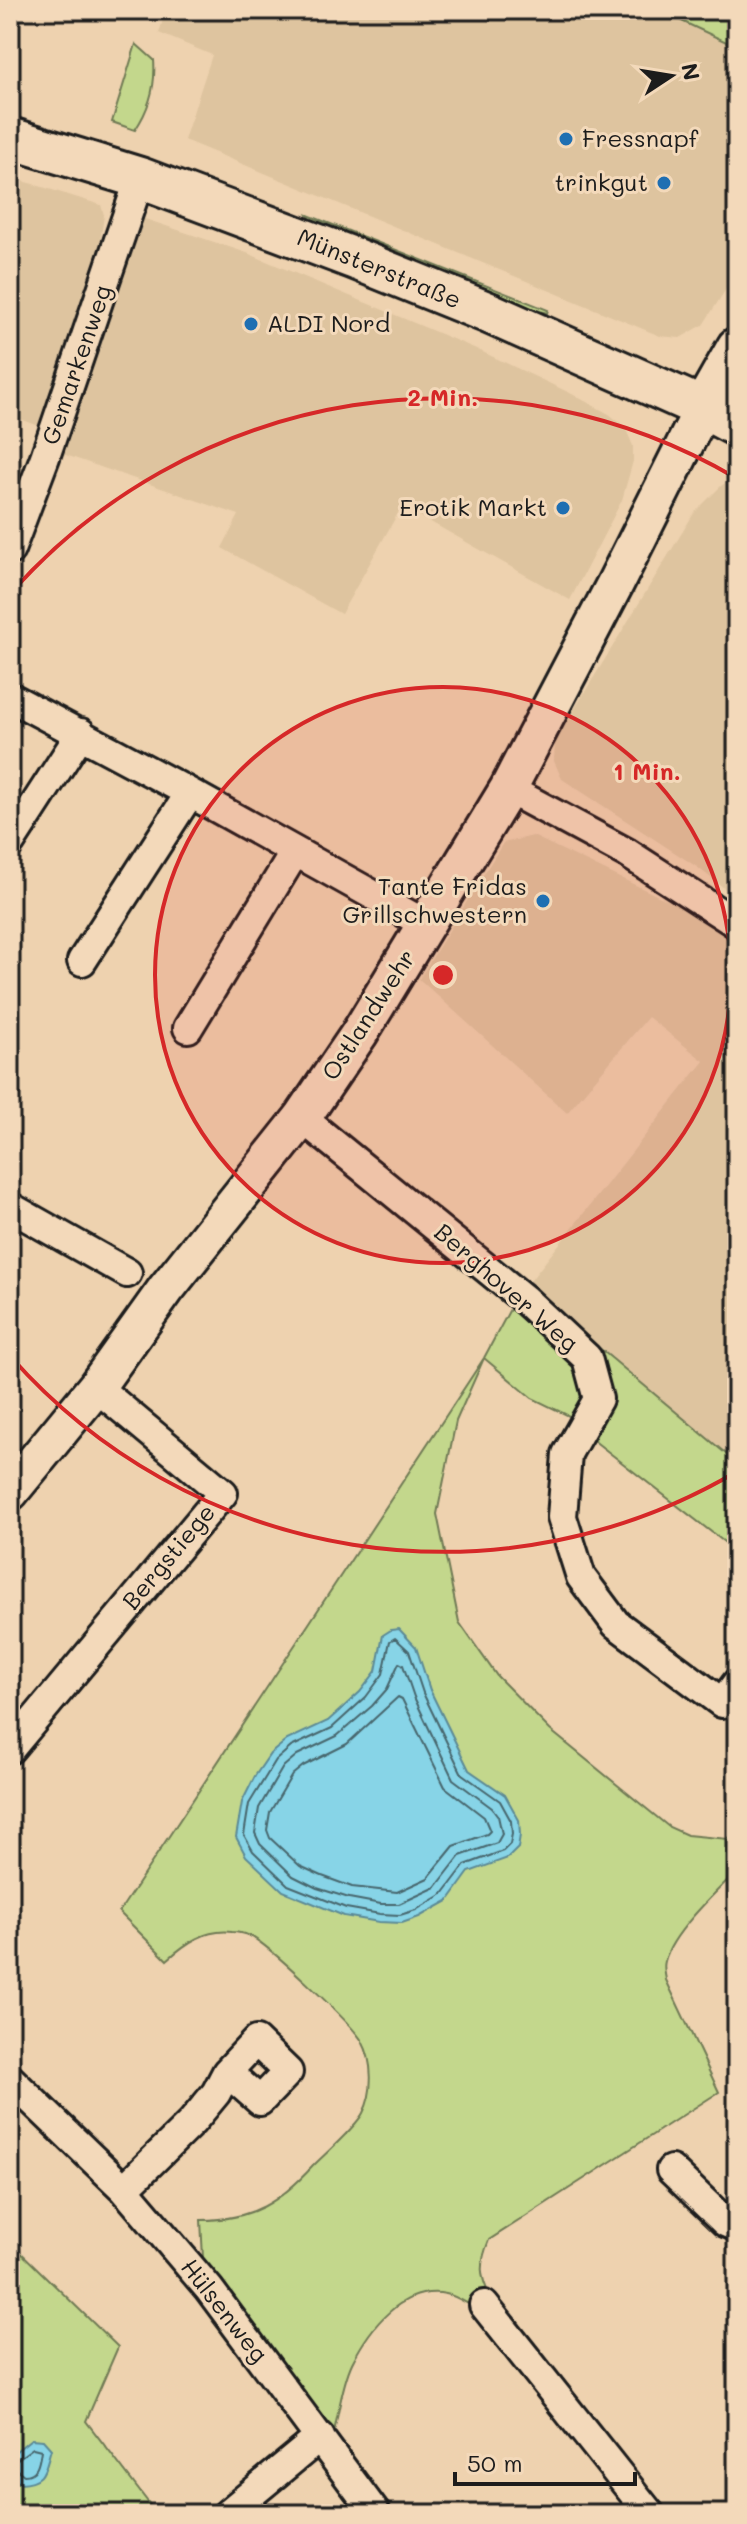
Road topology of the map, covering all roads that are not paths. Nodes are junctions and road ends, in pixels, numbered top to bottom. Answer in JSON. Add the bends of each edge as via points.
{"nodes":[{"id":1,"x":10,"y":138,"type":"edge"},
{"id":2,"x":140,"y":178,"type":"junction"},
{"id":3,"x":737,"y":348,"type":"edge"},
{"id":4,"x":720,"y":417,"type":"edge"},
{"id":5,"x":10,"y":550,"type":"edge"},
{"id":6,"x":10,"y":697,"type":"edge"},
{"id":7,"x":81,"y":733,"type":"junction"},
{"id":8,"x":508,"y":789,"type":"junction"},
{"id":9,"x":190,"y":793,"type":"junction"},
{"id":10,"x":10,"y":843,"type":"edge"},
{"id":11,"x":295,"y":852,"type":"junction"},
{"id":12,"x":737,"y":924,"type":"edge"},
{"id":13,"x":427,"y":925,"type":"junction"},
{"id":14,"x":82,"y":961,"type":"dead end"},
{"id":15,"x":188,"y":1028,"type":"dead end"},
{"id":16,"x":302,"y":1118,"type":"junction"},
{"id":17,"x":10,"y":1207,"type":"edge"},
{"id":18,"x":127,"y":1273,"type":"dead end"},
{"id":19,"x":96,"y":1387,"type":"junction"},
{"id":20,"x":10,"y":1492,"type":"edge"},
{"id":21,"x":737,"y":1683,"type":"edge"},
{"id":22,"x":10,"y":1749,"type":"edge"},
{"id":23,"x":227,"y":2072,"type":"dead end"},
{"id":24,"x":10,"y":2079,"type":"edge"},
{"id":25,"x":671,"y":2170,"type":"dead end"},
{"id":26,"x":124,"y":2189,"type":"junction"},
{"id":27,"x":737,"y":2227,"type":"edge"},
{"id":28,"x":484,"y":2305,"type":"dead end"},
{"id":29,"x":320,"y":2437,"type":"junction"},
{"id":30,"x":227,"y":2514,"type":"edge"},
{"id":31,"x":376,"y":2514,"type":"edge"},
{"id":32,"x":650,"y":2514,"type":"edge"}],
"edges":[{"from":1,"to":2,"type":"main road","name":"Münsterstraße"},
{"from":2,"to":4,"type":"main road","name":"Münsterstraße","via":[[416,282]]},
{"from":2,"to":5,"type":"street","name":"Gemarkenweg"},
{"from":3,"to":4,"type":"main road"},
{"from":4,"to":8,"type":"street","name":"Ostlandwehr","via":[[615,584]]},
{"from":6,"to":7,"type":"street"},
{"from":7,"to":9,"type":"street"},
{"from":7,"to":10,"type":"street"},
{"from":8,"to":12,"type":"street","via":[[627,853]]},
{"from":8,"to":13,"type":"street","name":"Ostlandwehr"},
{"from":9,"to":11,"type":"street"},
{"from":9,"to":14,"type":"street"},
{"from":11,"to":13,"type":"street"},
{"from":11,"to":15,"type":"street"},
{"from":13,"to":16,"type":"street","name":"Ostlandwehr"},
{"from":16,"to":19,"type":"street","name":"Ostlandwehr","via":[[166,1289]]},
{"from":16,"to":21,"type":"street","name":"Berghover Weg","via":[[524,1299],[587,1358],[598,1399],[567,1454],[562,1517],[581,1577],[616,1624],[722,1703]]},
{"from":17,"to":18,"type":"street"},
{"from":19,"to":20,"type":"street","name":"Ostlandwehr"},
{"from":19,"to":22,"type":"street","name":"Bergstiege","via":[[223,1493]]},
{"from":23,"to":26,"type":"street","via":[[192,2122]]},
{"from":24,"to":26,"type":"street","name":"Hülsenweg"},
{"from":25,"to":27,"type":"street","via":[[725,2222]]},
{"from":26,"to":29,"type":"street","name":"Hülsenweg","via":[[209,2289]]},
{"from":28,"to":32,"type":"street"},
{"from":29,"to":30,"type":"street"},
{"from":29,"to":31,"type":"street","name":"Hülsenweg"}]}
